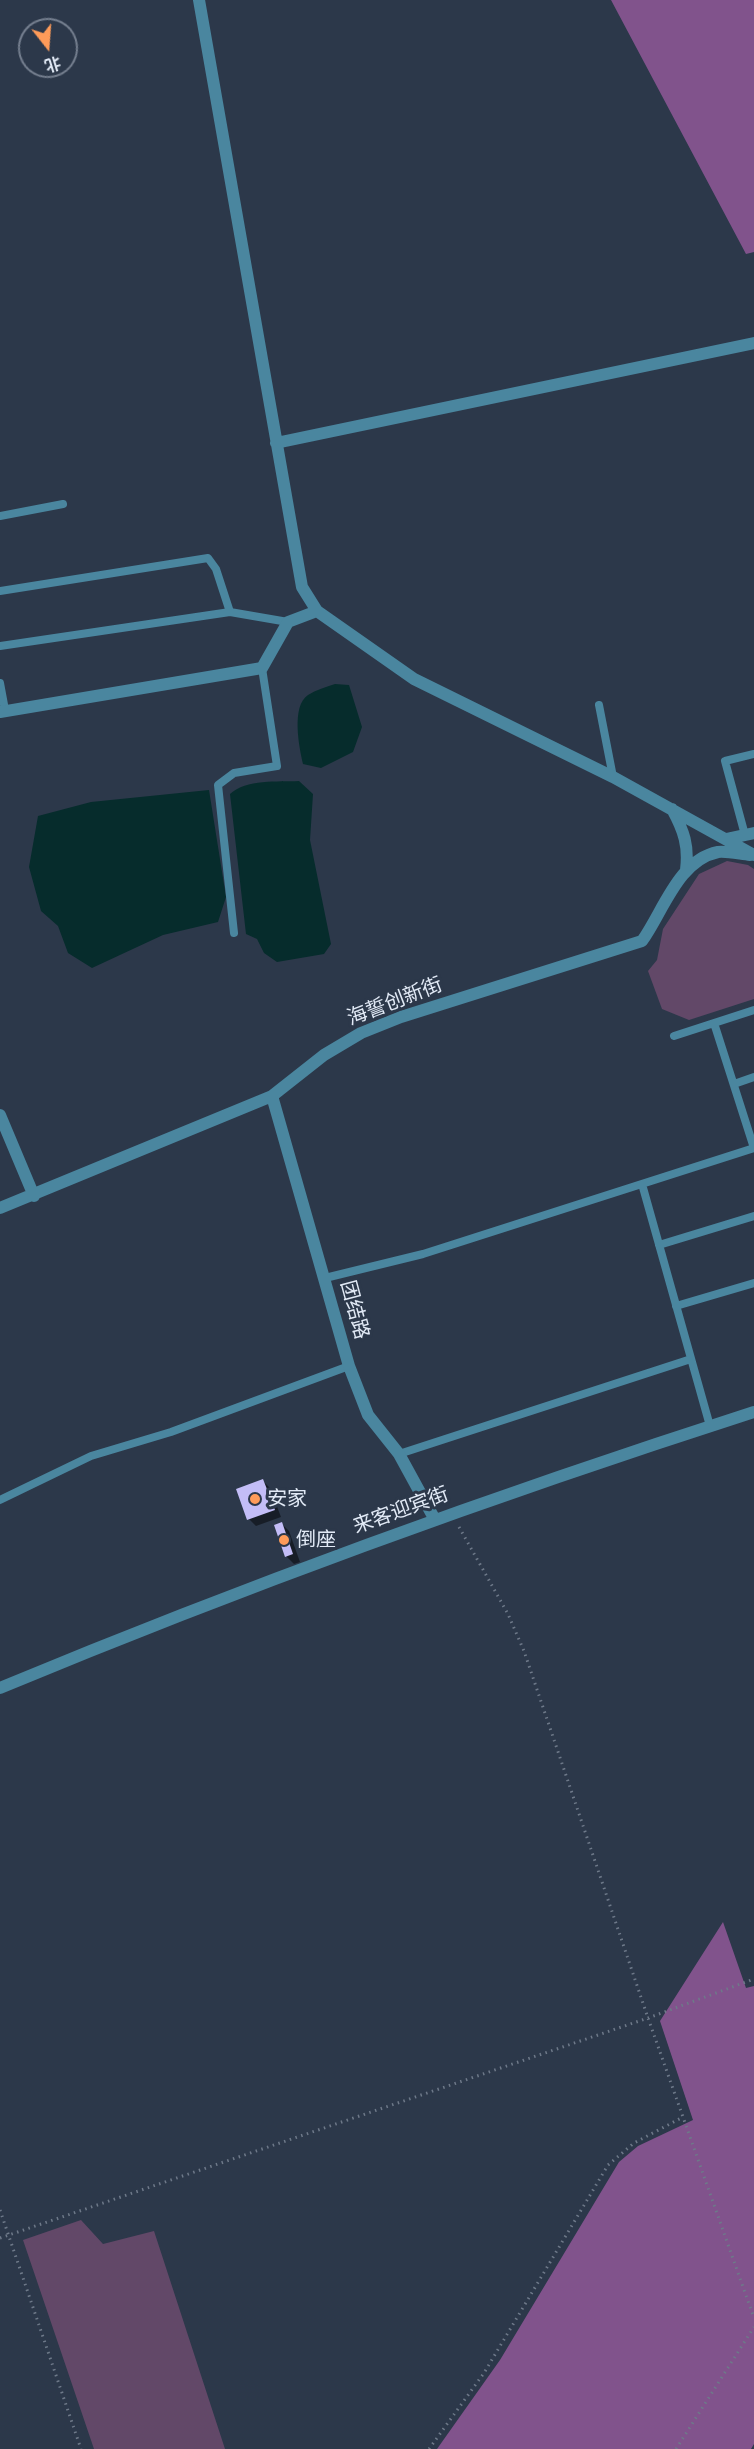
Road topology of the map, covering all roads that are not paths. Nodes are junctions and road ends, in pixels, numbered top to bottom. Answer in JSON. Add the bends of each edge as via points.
{"nodes":[{"id":1,"x":200,"y":0,"type":"edge"},
{"id":2,"x":754,"y":343,"type":"edge"},
{"id":3,"x":276,"y":443,"type":"junction"},
{"id":4,"x":63,"y":504,"type":"dead end"},
{"id":5,"x":0,"y":516,"type":"edge"},
{"id":6,"x":0,"y":591,"type":"edge"},
{"id":7,"x":317,"y":611,"type":"junction"},
{"id":8,"x":230,"y":612,"type":"junction"},
{"id":9,"x":288,"y":622,"type":"junction"},
{"id":10,"x":0,"y":646,"type":"edge"},
{"id":11,"x":262,"y":668,"type":"junction"},
{"id":12,"x":0,"y":683,"type":"edge"},
{"id":13,"x":599,"y":705,"type":"dead end"},
{"id":14,"x":2,"y":711,"type":"edge"},
{"id":15,"x":754,"y":754,"type":"edge"},
{"id":16,"x":613,"y":777,"type":"junction"},
{"id":17,"x":672,"y":809,"type":"junction"},
{"id":18,"x":749,"y":834,"type":"edge"},
{"id":19,"x":726,"y":839,"type":"junction"},
{"id":20,"x":754,"y":855,"type":"edge"},
{"id":21,"x":686,"y":870,"type":"junction"},
{"id":22,"x":234,"y":933,"type":"dead end"},
{"id":23,"x":754,"y":1010,"type":"edge"},
{"id":24,"x":714,"y":1023,"type":"junction"},
{"id":25,"x":674,"y":1036,"type":"dead end"},
{"id":26,"x":754,"y":1077,"type":"edge"},
{"id":27,"x":734,"y":1084,"type":"junction"},
{"id":28,"x":272,"y":1096,"type":"junction"},
{"id":29,"x":0,"y":1115,"type":"edge"},
{"id":30,"x":754,"y":1148,"type":"edge"},
{"id":31,"x":642,"y":1184,"type":"junction"},
{"id":32,"x":34,"y":1196,"type":"junction"},
{"id":33,"x":0,"y":1208,"type":"edge"},
{"id":34,"x":754,"y":1216,"type":"edge"},
{"id":35,"x":659,"y":1245,"type":"junction"},
{"id":36,"x":325,"y":1278,"type":"junction"},
{"id":37,"x":754,"y":1283,"type":"edge"},
{"id":38,"x":676,"y":1306,"type":"junction"},
{"id":39,"x":691,"y":1359,"type":"junction"},
{"id":40,"x":349,"y":1366,"type":"junction"},
{"id":41,"x":754,"y":1412,"type":"edge"},
{"id":42,"x":710,"y":1426,"type":"junction"},
{"id":43,"x":399,"y":1454,"type":"junction"},
{"id":44,"x":0,"y":1500,"type":"edge"},
{"id":45,"x":434,"y":1518,"type":"junction"},
{"id":46,"x":0,"y":1688,"type":"edge"}],
"edges":[{"from":1,"to":3,"type":"street"},
{"from":2,"to":3,"type":"street"},
{"from":3,"to":7,"type":"street","via":[[302,587]]},
{"from":4,"to":5,"type":"lane"},
{"from":6,"to":8,"type":"lane","via":[[208,558],[216,569]]},
{"from":7,"to":9,"type":"street"},
{"from":7,"to":16,"type":"street","via":[[414,680]]},
{"from":8,"to":9,"type":"lane"},
{"from":8,"to":10,"type":"lane"},
{"from":9,"to":11,"type":"street"},
{"from":11,"to":14,"type":"street"},
{"from":11,"to":22,"type":"lane","via":[[277,766],[234,773],[218,785]]},
{"from":12,"to":14,"type":"lane"},
{"from":13,"to":16,"type":"lane"},
{"from":15,"to":18,"type":"lane","via":[[725,761]]},
{"from":16,"to":17,"type":"street"},
{"from":17,"to":19,"type":"street"},
{"from":17,"to":21,"type":"street","via":[[684,832],[688,850]]},
{"from":18,"to":19,"type":"street"},
{"from":19,"to":20,"type":"street"},
{"from":20,"to":21,"type":"street","name":"海誓创新街","via":[[720,852],[702,857]]},
{"from":21,"to":28,"type":"street","name":"海誓创新街","via":[[642,941],[361,1033],[324,1054]]},
{"from":23,"to":24,"type":"lane"},
{"from":24,"to":25,"type":"lane"},
{"from":24,"to":27,"type":"lane"},
{"from":26,"to":27,"type":"lane"},
{"from":27,"to":30,"type":"lane"},
{"from":28,"to":32,"type":"street","name":"海誓创新街"},
{"from":28,"to":36,"type":"street","name":"团结路"},
{"from":29,"to":32,"type":"street"},
{"from":30,"to":31,"type":"lane"},
{"from":31,"to":35,"type":"lane"},
{"from":31,"to":36,"type":"lane","via":[[423,1254]]},
{"from":32,"to":33,"type":"street","name":"海誓创新街"},
{"from":34,"to":35,"type":"lane"},
{"from":35,"to":38,"type":"lane"},
{"from":36,"to":40,"type":"street","name":"团结路"},
{"from":37,"to":38,"type":"lane"},
{"from":38,"to":39,"type":"lane"},
{"from":39,"to":42,"type":"lane"},
{"from":39,"to":43,"type":"lane"},
{"from":40,"to":43,"type":"street","name":"团结路","via":[[368,1415]]},
{"from":40,"to":44,"type":"lane","via":[[171,1432],[91,1456]]},
{"from":41,"to":42,"type":"street","name":"来客迎宾街"},
{"from":42,"to":45,"type":"street","name":"来客迎宾街"},
{"from":43,"to":45,"type":"street","name":"团结路"},
{"from":45,"to":46,"type":"street","name":"来客迎宾街"}]}
